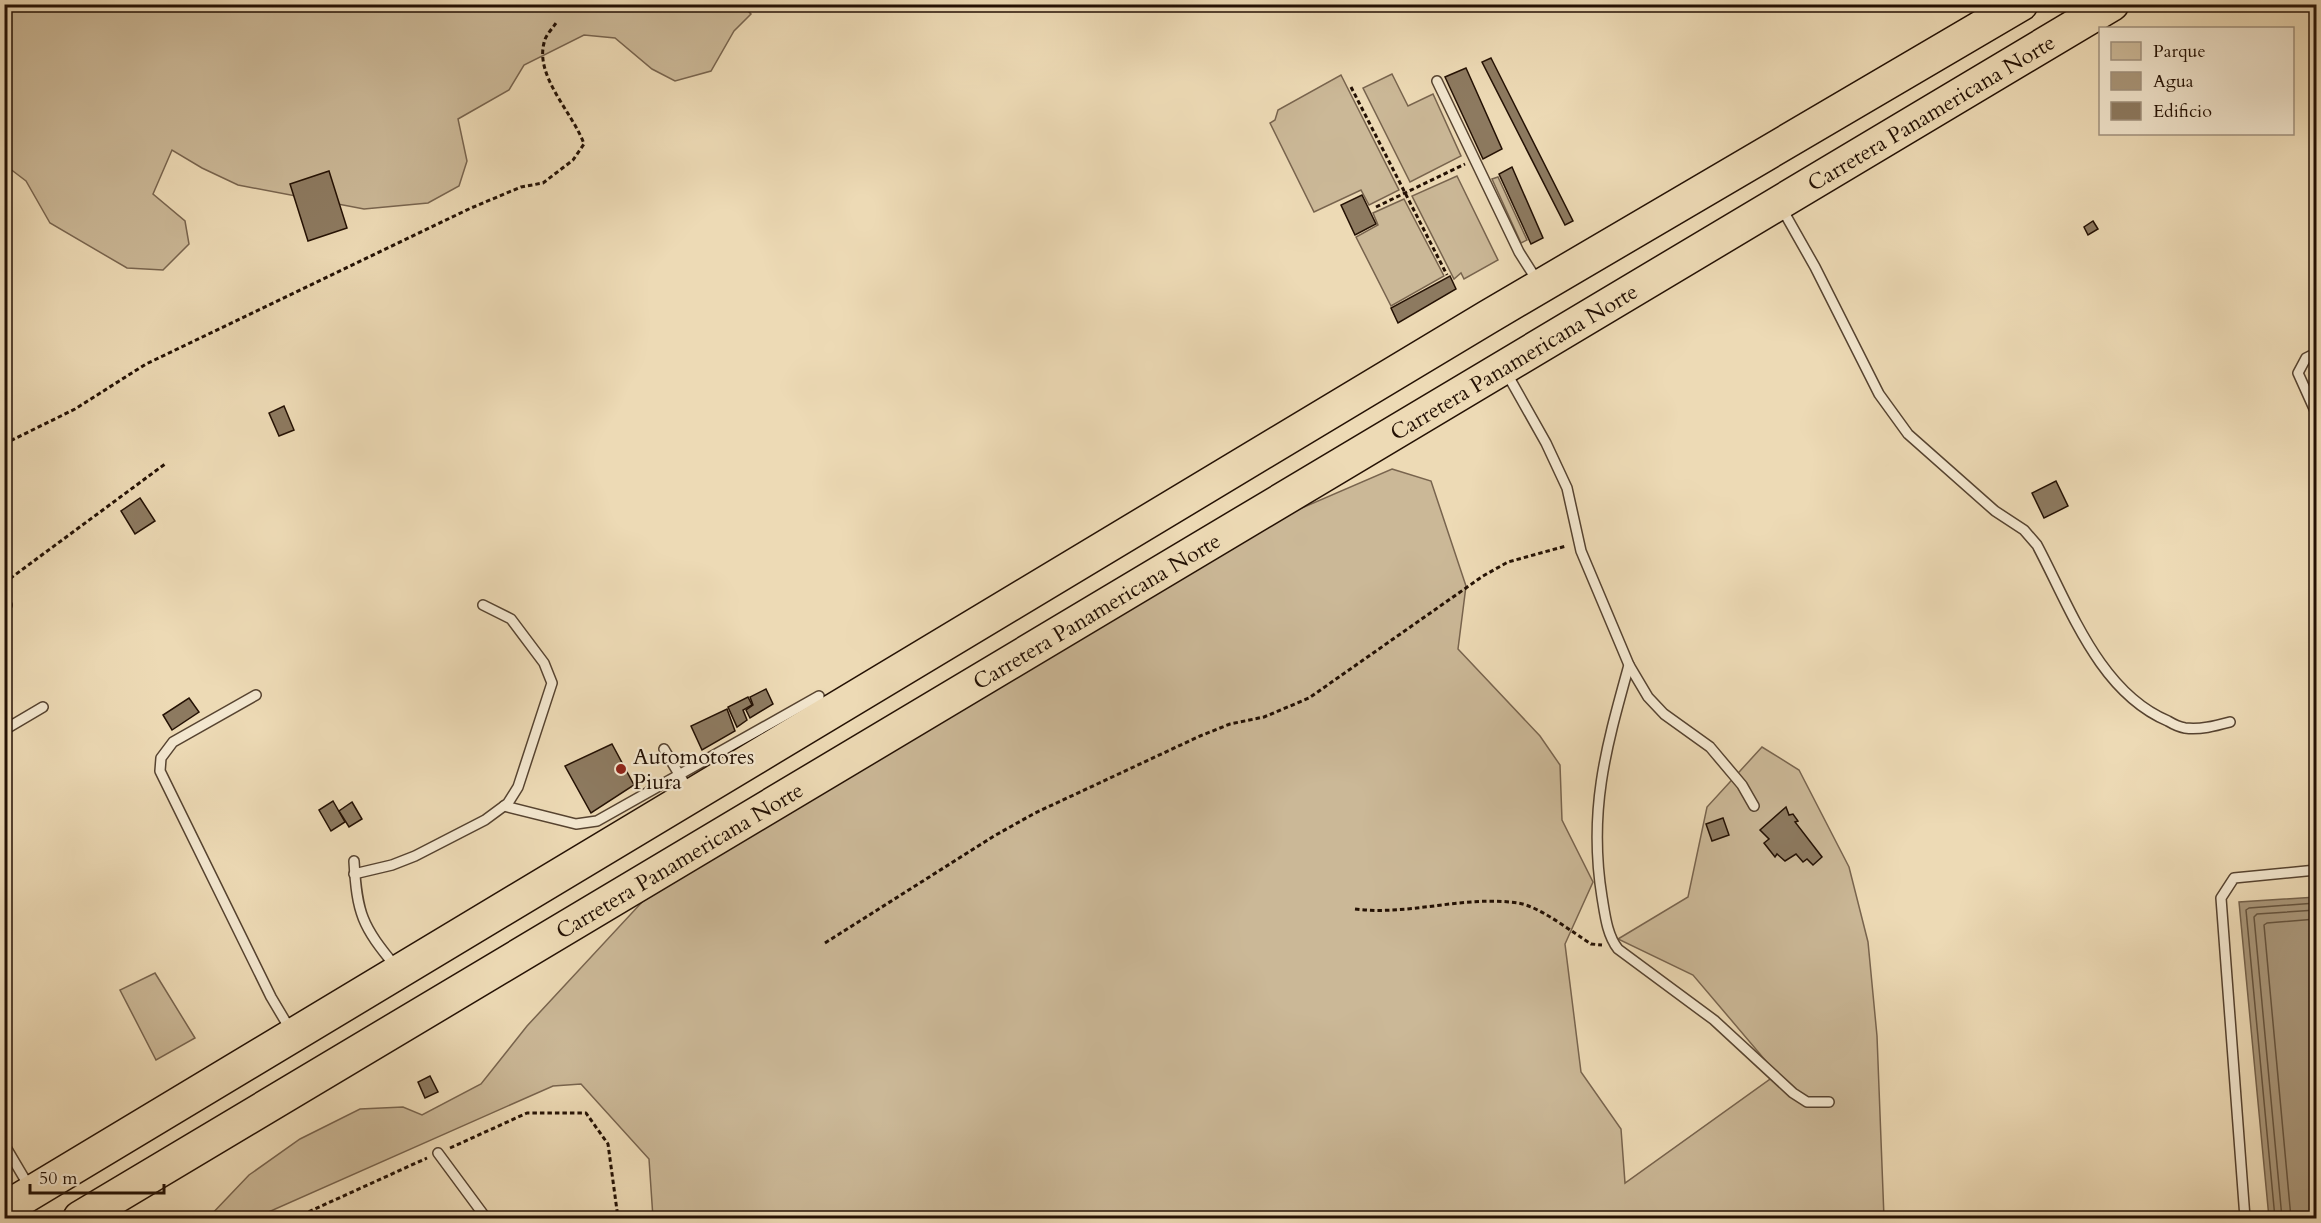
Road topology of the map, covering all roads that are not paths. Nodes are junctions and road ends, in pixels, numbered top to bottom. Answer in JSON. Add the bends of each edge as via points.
{"nodes":[{"id":1,"x":2021,"y":4,"type":"edge"},
{"id":2,"x":2112,"y":4,"type":"edge"},
{"id":3,"x":1437,"y":81,"type":"dead end"},
{"id":4,"x":1779,"y":204,"type":"junction"},
{"id":5,"x":1540,"y":286,"type":"junction"},
{"id":6,"x":2316,"y":353,"type":"edge"},
{"id":7,"x":1504,"y":369,"type":"junction"},
{"id":8,"x":2316,"y":413,"type":"edge"},
{"id":9,"x":483,"y":605,"type":"dead end"},
{"id":10,"x":1629,"y":665,"type":"junction"},
{"id":11,"x":256,"y":695,"type":"dead end"},
{"id":12,"x":819,"y":696,"type":"dead end"},
{"id":13,"x":43,"y":707,"type":"dead end"},
{"id":14,"x":2230,"y":722,"type":"dead end"},
{"id":15,"x":4,"y":730,"type":"edge"},
{"id":16,"x":664,"y":749,"type":"dead end"},
{"id":17,"x":686,"y":786,"type":"junction"},
{"id":18,"x":504,"y":806,"type":"junction"},
{"id":19,"x":1754,"y":806,"type":"dead end"},
{"id":20,"x":354,"y":861,"type":"dead end"},
{"id":21,"x":2316,"y":870,"type":"edge"},
{"id":22,"x":354,"y":873,"type":"junction"},
{"id":23,"x":399,"y":972,"type":"junction"},
{"id":24,"x":294,"y":1035,"type":"junction"},
{"id":25,"x":1829,"y":1102,"type":"dead end"},
{"id":26,"x":4,"y":1144,"type":"edge"},
{"id":27,"x":438,"y":1153,"type":"road end"},
{"id":28,"x":33,"y":1192,"type":"junction"},
{"id":29,"x":4,"y":1209,"type":"edge"},
{"id":30,"x":80,"y":1218,"type":"edge"},
{"id":31,"x":486,"y":1218,"type":"edge"},
{"id":32,"x":2245,"y":1218,"type":"edge"}],
"edges":[{"from":1,"to":5,"type":"highway","name":"Carretera Panamericana Norte"},
{"from":2,"to":4,"type":"highway","name":"Carretera Panamericana Norte"},
{"from":3,"to":5,"type":"lane","via":[[1519,252]]},
{"from":4,"to":7,"type":"highway","name":"Carretera Panamericana Norte"},
{"from":4,"to":14,"type":"lane","via":[[1885,402],[1929,455],[1995,511],[2024,530],[2037,545],[2103,669],[2130,699],[2183,728],[2209,728]]},
{"from":5,"to":17,"type":"highway","name":"Carretera Panamericana Norte"},
{"from":6,"to":8,"type":"lane","via":[[2307,358],[2298,374]]},
{"from":7,"to":10,"type":"lane","via":[[1567,488],[1579,543]]},
{"from":7,"to":30,"type":"highway","name":"Carretera Panamericana Norte"},
{"from":9,"to":18,"type":"lane","via":[[511,619],[544,663],[552,683],[518,787]]},
{"from":10,"to":19,"type":"lane","via":[[1648,697],[1715,753]]},
{"from":10,"to":25,"type":"lane","via":[[1605,751],[1597,806],[1596,850],[1604,914],[1612,941],[1714,1020],[1793,1093],[1807,1102]]},
{"from":11,"to":24,"type":"lane","via":[[172,742],[161,758],[159,771],[271,997]]},
{"from":12,"to":17,"type":"lane"},
{"from":13,"to":15,"type":"lane"},
{"from":16,"to":17,"type":"lane"},
{"from":17,"to":18,"type":"lane","via":[[597,821],[576,824]]},
{"from":17,"to":23,"type":"highway","name":"Carretera Panamericana Norte"},
{"from":18,"to":22,"type":"lane","via":[[415,856]]},
{"from":20,"to":22,"type":"lane"},
{"from":21,"to":32,"type":"lane","via":[[2234,878],[2221,898]]},
{"from":22,"to":23,"type":"lane","via":[[363,923]]},
{"from":23,"to":24,"type":"highway","name":"Carretera Panamericana Norte"},
{"from":24,"to":28,"type":"highway","name":"Carretera Panamericana Norte"},
{"from":26,"to":28,"type":"lane"},
{"from":27,"to":31,"type":"lane"},
{"from":28,"to":29,"type":"highway","name":"Carretera Panamericana Norte"}]}
